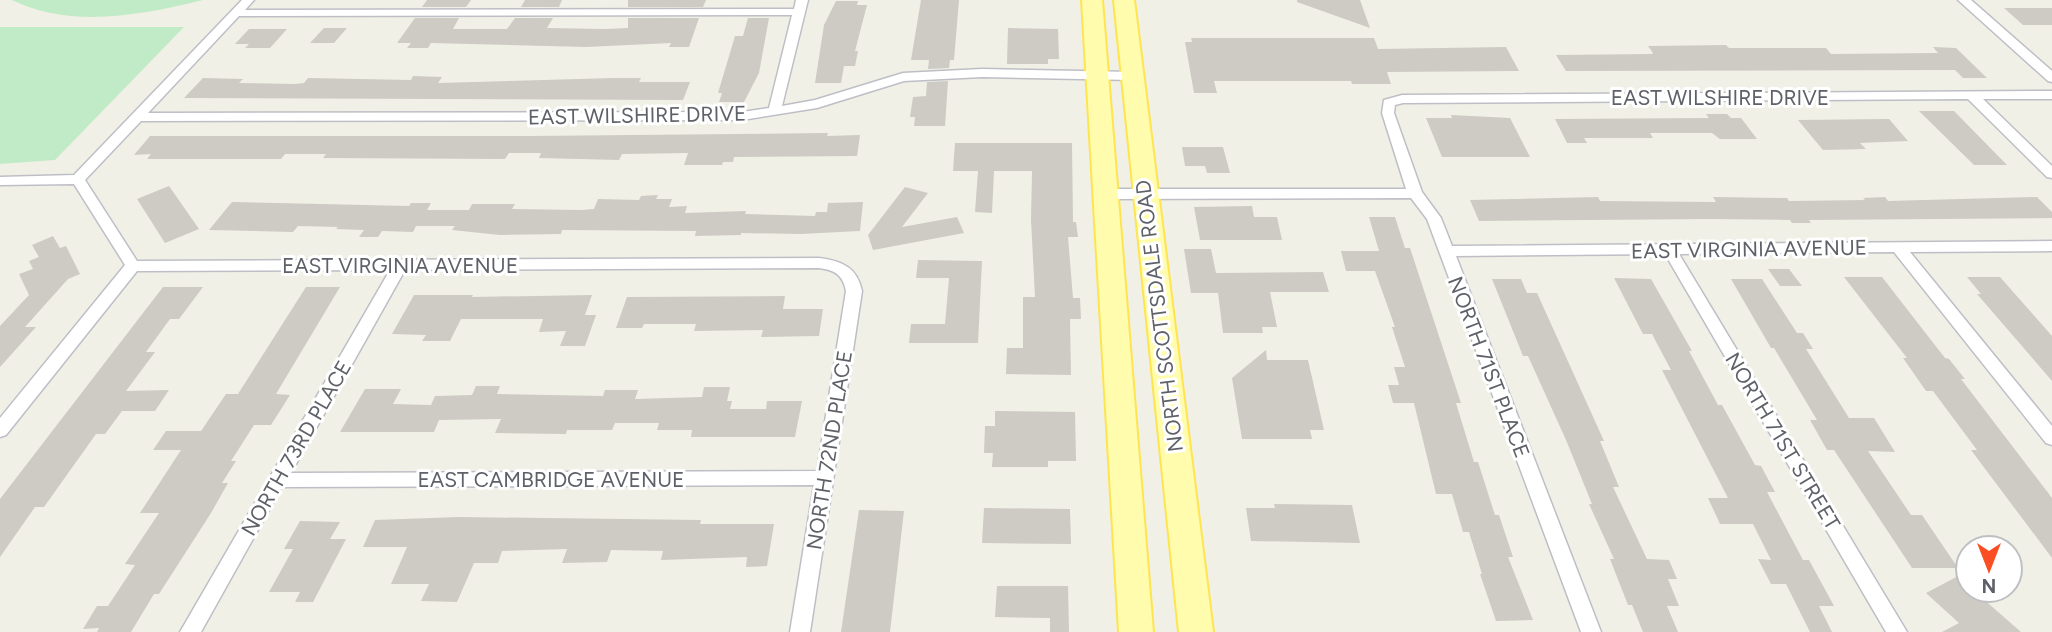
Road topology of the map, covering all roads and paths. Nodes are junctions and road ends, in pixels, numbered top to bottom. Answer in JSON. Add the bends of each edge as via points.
{"nodes":[{"id":1,"x":248,"y":0,"type":"edge"},
{"id":2,"x":1092,"y":0,"type":"edge"},
{"id":3,"x":1124,"y":0,"type":"edge"},
{"id":4,"x":1964,"y":0,"type":"edge"},
{"id":5,"x":801,"y":6,"type":"edge"},
{"id":6,"x":236,"y":13,"type":"junction"},
{"id":7,"x":1097,"y":73,"type":"junction"},
{"id":8,"x":1132,"y":76,"type":"junction"},
{"id":9,"x":2052,"y":78,"type":"edge"},
{"id":10,"x":2052,"y":95,"type":"edge"},
{"id":11,"x":1972,"y":96,"type":"junction"},
{"id":12,"x":1390,"y":103,"type":"joint"},
{"id":13,"x":774,"y":112,"type":"junction"},
{"id":14,"x":138,"y":117,"type":"junction"},
{"id":15,"x":2052,"y":174,"type":"edge"},
{"id":16,"x":78,"y":179,"type":"junction"},
{"id":17,"x":0,"y":181,"type":"edge"},
{"id":18,"x":1415,"y":193,"type":"junction"},
{"id":19,"x":1105,"y":194,"type":"junction"},
{"id":20,"x":1144,"y":194,"type":"junction"},
{"id":21,"x":2052,"y":246,"type":"edge"},
{"id":22,"x":1898,"y":247,"type":"junction"},
{"id":23,"x":1669,"y":249,"type":"junction"},
{"id":24,"x":1445,"y":251,"type":"junction"},
{"id":25,"x":401,"y":264,"type":"junction"},
{"id":26,"x":133,"y":266,"type":"junction"},
{"id":27,"x":846,"y":270,"type":"joint"},
{"id":28,"x":0,"y":430,"type":"edge"},
{"id":29,"x":2052,"y":438,"type":"edge"},
{"id":30,"x":824,"y":478,"type":"junction"},
{"id":31,"x":279,"y":480,"type":"junction"},
{"id":32,"x":190,"y":632,"type":"edge"},
{"id":33,"x":800,"y":632,"type":"edge"},
{"id":34,"x":1136,"y":632,"type":"edge"},
{"id":35,"x":1196,"y":632,"type":"edge"},
{"id":36,"x":1591,"y":632,"type":"edge"},
{"id":37,"x":1897,"y":632,"type":"edge"}],
"edges":[{"from":1,"to":6,"type":"street"},
{"from":2,"to":7,"type":"main road","name":"NORTH SCOTTSDALE ROAD"},
{"from":3,"to":8,"type":"main road","name":"NORTH SCOTTSDALE ROAD"},
{"from":4,"to":9,"type":"street"},
{"from":5,"to":6,"type":"street"},
{"from":5,"to":13,"type":"street"},
{"from":6,"to":14,"type":"street"},
{"from":7,"to":8,"type":"street","name":"EAST WILSHIRE DRIVE"},
{"from":7,"to":13,"type":"street","name":"EAST WILSHIRE DRIVE","via":[[903,76],[817,104]]},
{"from":7,"to":19,"type":"main road","name":"NORTH SCOTTSDALE ROAD"},
{"from":8,"to":20,"type":"main road","name":"NORTH SCOTTSDALE ROAD"},
{"from":10,"to":11,"type":"street","name":"EAST WILSHIRE DRIVE"},
{"from":11,"to":12,"type":"street","name":"EAST WILSHIRE DRIVE","via":[[1402,99]]},
{"from":11,"to":15,"type":"street"},
{"from":12,"to":18,"type":"street","name":"NORTH 71ST PLACE","via":[[1388,113]]},
{"from":13,"to":14,"type":"street","name":"EAST WILSHIRE DRIVE","via":[[742,116]]},
{"from":14,"to":16,"type":"street"},
{"from":16,"to":17,"type":"street"},
{"from":16,"to":26,"type":"street"},
{"from":18,"to":20,"type":"street"},
{"from":18,"to":24,"type":"street","name":"NORTH 71ST PLACE","via":[[1434,218]]},
{"from":19,"to":20,"type":"street"},
{"from":19,"to":34,"type":"main road","name":"NORTH SCOTTSDALE ROAD"},
{"from":20,"to":35,"type":"main road","name":"NORTH SCOTTSDALE ROAD"},
{"from":21,"to":22,"type":"street","name":"EAST VIRGINIA AVENUE"},
{"from":22,"to":23,"type":"street","name":"EAST VIRGINIA AVENUE"},
{"from":22,"to":29,"type":"street"},
{"from":23,"to":24,"type":"street","name":"EAST VIRGINIA AVENUE"},
{"from":23,"to":37,"type":"street","name":"NORTH 71ST STREET"},
{"from":24,"to":36,"type":"street","name":"NORTH 71ST PLACE"},
{"from":25,"to":26,"type":"street","name":"EAST VIRGINIA AVENUE"},
{"from":25,"to":27,"type":"street","name":"EAST VIRGINIA AVENUE","via":[[819,263]]},
{"from":25,"to":31,"type":"street","name":"NORTH 73RD PLACE"},
{"from":26,"to":28,"type":"street"},
{"from":27,"to":30,"type":"street","name":"NORTH 72ND PLACE","via":[[854,291]]},
{"from":30,"to":31,"type":"street","name":"EAST CAMBRIDGE AVENUE"},
{"from":30,"to":33,"type":"street","name":"NORTH 72ND PLACE"},
{"from":31,"to":32,"type":"street","name":"NORTH 73RD PLACE"}]}
